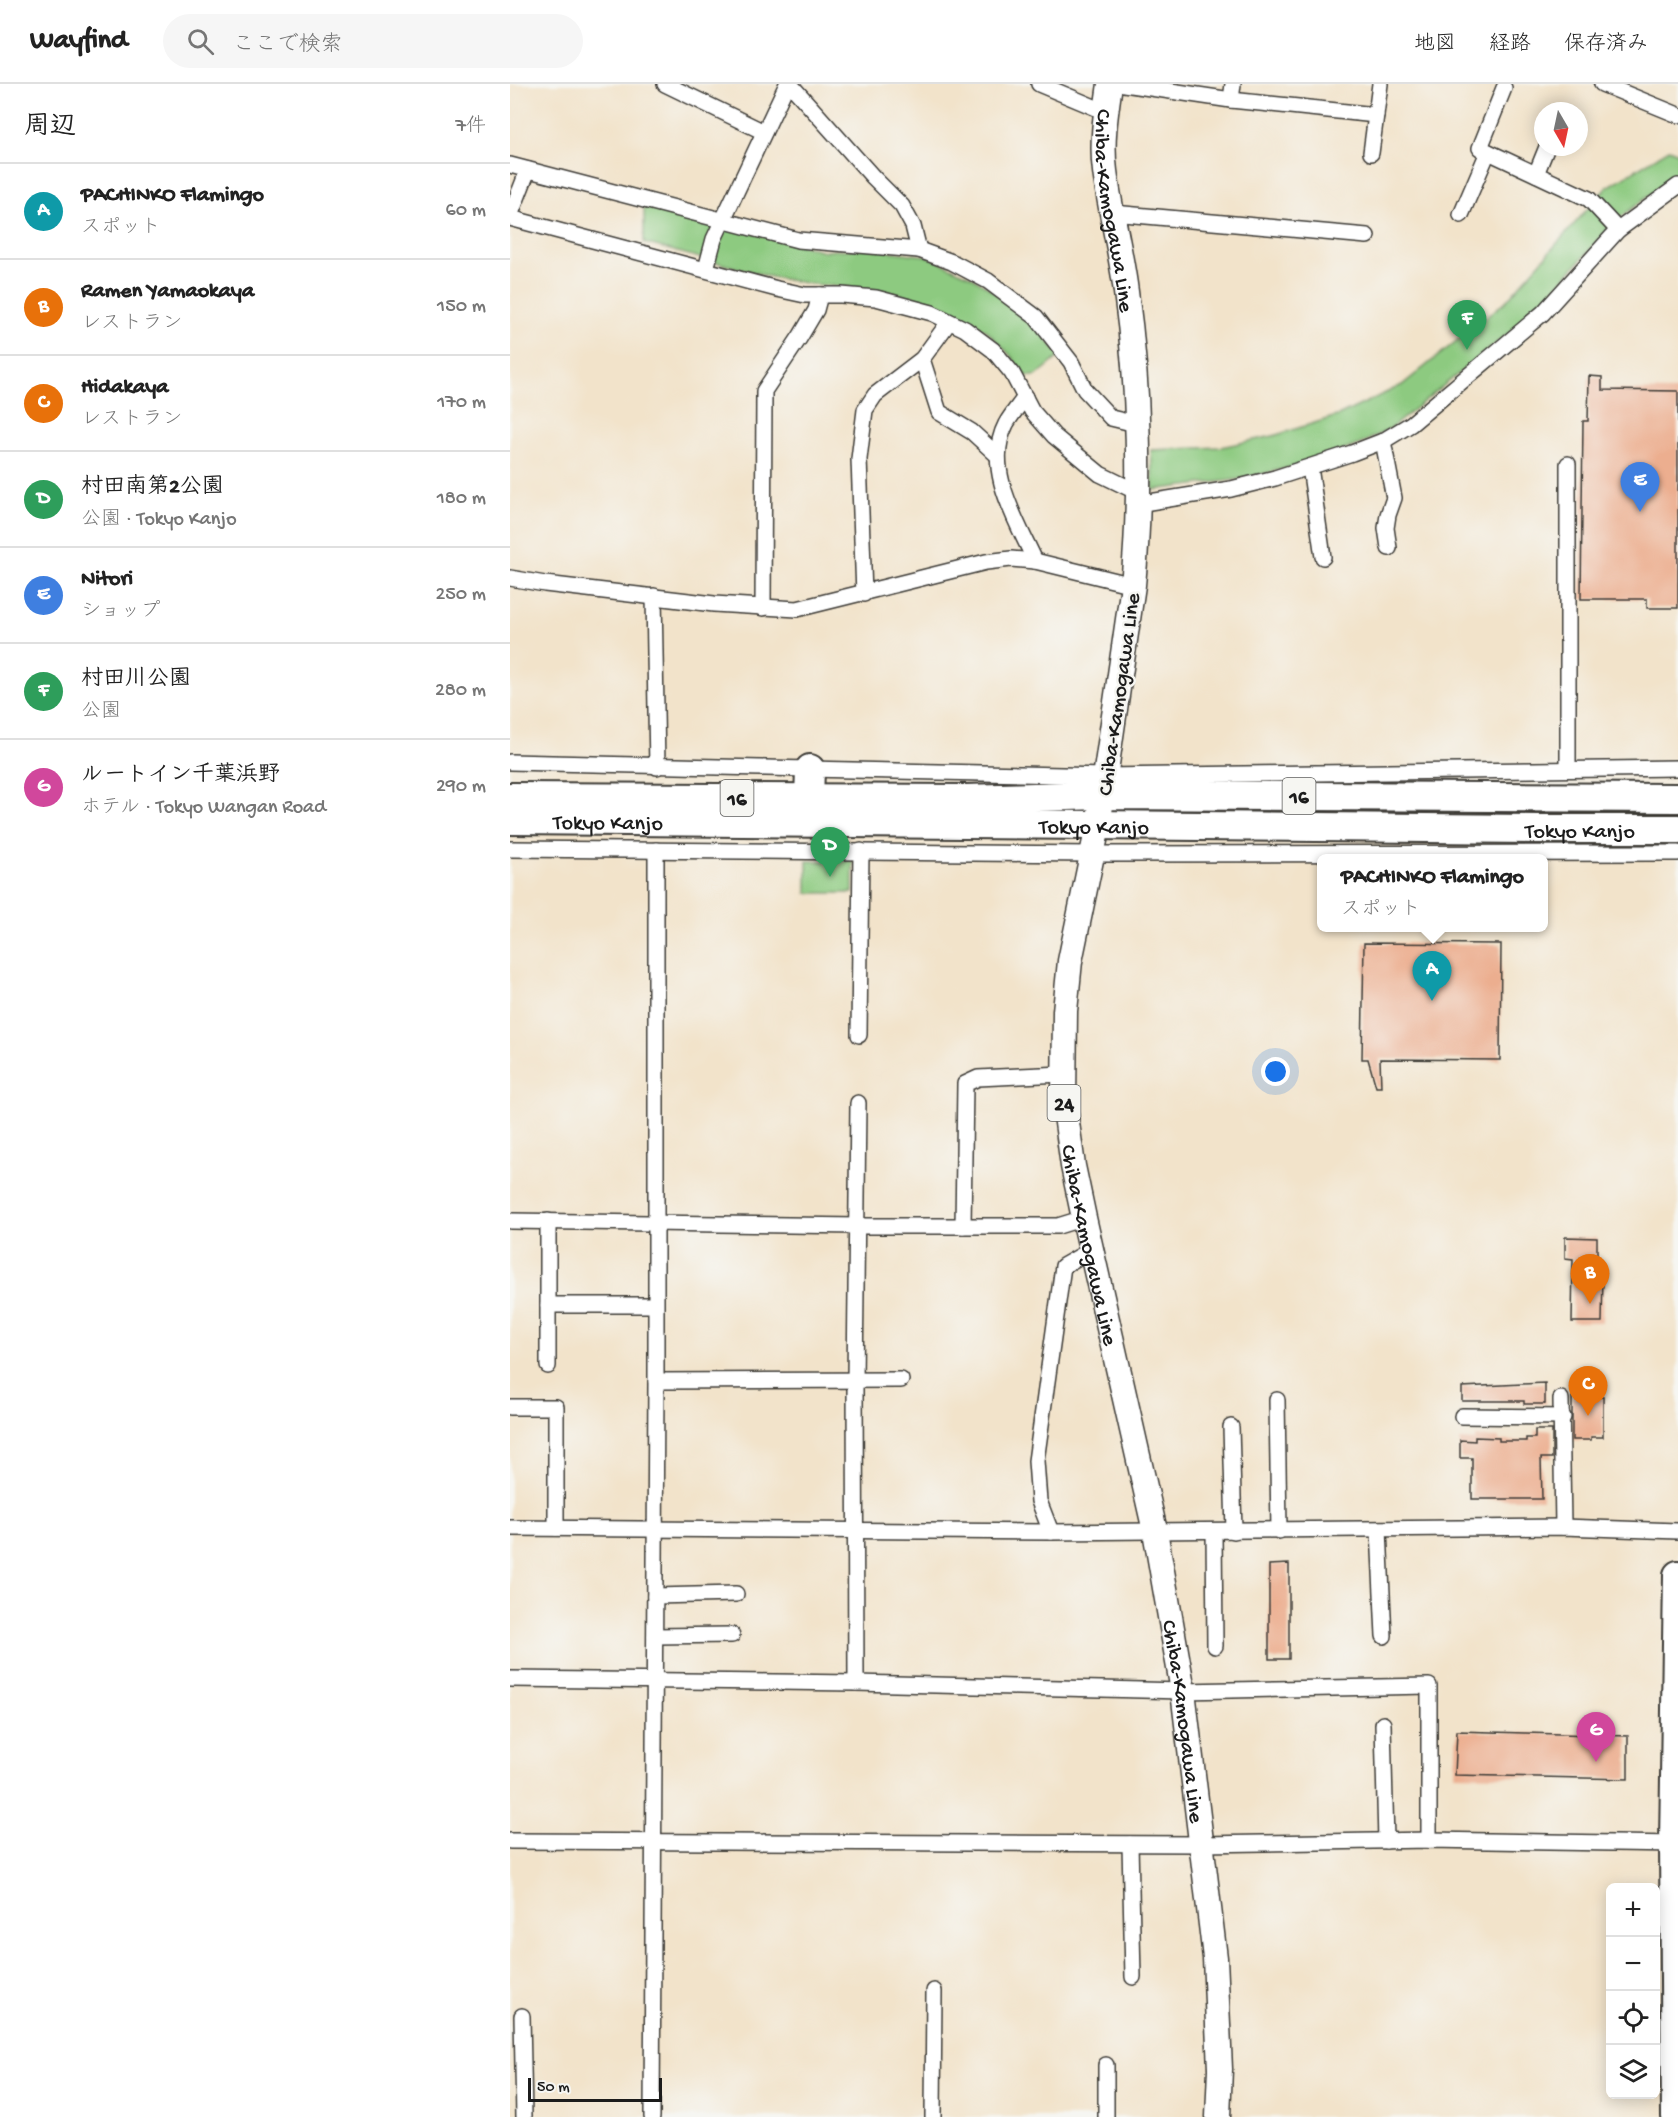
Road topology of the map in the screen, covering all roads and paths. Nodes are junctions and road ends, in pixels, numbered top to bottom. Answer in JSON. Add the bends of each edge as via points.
{"nodes":[{"id":1,"x":665,"y":84,"type":"edge"},
{"id":2,"x":788,"y":84,"type":"edge"},
{"id":3,"x":1039,"y":84,"type":"edge"},
{"id":4,"x":1110,"y":84,"type":"edge"},
{"id":5,"x":1124,"y":84,"type":"edge"},
{"id":6,"x":1233,"y":84,"type":"edge"},
{"id":7,"x":1380,"y":84,"type":"edge"},
{"id":8,"x":1602,"y":84,"type":"edge"},
{"id":9,"x":1504,"y":88,"type":"dead end"},
{"id":10,"x":1231,"y":100,"type":"junction"},
{"id":11,"x":1106,"y":112,"type":"junction"},
{"id":12,"x":1376,"y":115,"type":"junction"},
{"id":13,"x":1678,"y":115,"type":"edge"},
{"id":14,"x":764,"y":132,"type":"junction"},
{"id":15,"x":1488,"y":152,"type":"junction"},
{"id":16,"x":1371,"y":153,"type":"dead end"},
{"id":17,"x":1543,"y":156,"type":"edge"},
{"id":18,"x":510,"y":165,"type":"edge"},
{"id":19,"x":528,"y":170,"type":"junction"},
{"id":20,"x":1536,"y":174,"type":"junction"},
{"id":21,"x":1678,"y":186,"type":"edge"},
{"id":22,"x":1113,"y":213,"type":"junction"},
{"id":23,"x":1461,"y":215,"type":"dead end"},
{"id":24,"x":510,"y":217,"type":"edge"},
{"id":25,"x":722,"y":222,"type":"junction"},
{"id":26,"x":1618,"y":230,"type":"junction"},
{"id":27,"x":1366,"y":236,"type":"dead end"},
{"id":28,"x":919,"y":250,"type":"junction"},
{"id":29,"x":706,"y":269,"type":"junction"},
{"id":30,"x":820,"y":295,"type":"junction"},
{"id":31,"x":949,"y":322,"type":"junction"},
{"id":32,"x":922,"y":359,"type":"junction"},
{"id":33,"x":1025,"y":397,"type":"junction"},
{"id":34,"x":1136,"y":424,"type":"junction"},
{"id":35,"x":1383,"y":441,"type":"junction"},
{"id":36,"x":997,"y":455,"type":"junction"},
{"id":37,"x":1568,"y":464,"type":"dead end"},
{"id":38,"x":1310,"y":467,"type":"junction"},
{"id":39,"x":1137,"y":498,"type":"junction"},
{"id":40,"x":1389,"y":548,"type":"dead end"},
{"id":41,"x":1323,"y":558,"type":"dead end"},
{"id":42,"x":1035,"y":561,"type":"junction"},
{"id":43,"x":510,"y":578,"type":"edge"},
{"id":44,"x":1133,"y":585,"type":"junction"},
{"id":45,"x":864,"y":594,"type":"junction"},
{"id":46,"x":654,"y":596,"type":"junction"},
{"id":47,"x":763,"y":608,"type":"junction"},
{"id":48,"x":510,"y":762,"type":"edge"},
{"id":49,"x":657,"y":767,"type":"junction"},
{"id":50,"x":1568,"y":768,"type":"junction"},
{"id":51,"x":1678,"y":768,"type":"edge"},
{"id":52,"x":810,"y":769,"type":"junction"},
{"id":53,"x":1103,"y":785,"type":"junction"},
{"id":54,"x":510,"y":797,"type":"edge"},
{"id":55,"x":809,"y":798,"type":"junction"},
{"id":56,"x":1497,"y":798,"type":"junction"},
{"id":57,"x":1678,"y":798,"type":"edge"},
{"id":58,"x":1678,"y":811,"type":"edge"},
{"id":59,"x":510,"y":820,"type":"edge"},
{"id":60,"x":1098,"y":826,"type":"junction"},
{"id":61,"x":1678,"y":828,"type":"edge"},
{"id":62,"x":510,"y":849,"type":"edge"},
{"id":63,"x":656,"y":850,"type":"junction"},
{"id":64,"x":861,"y":851,"type":"junction"},
{"id":65,"x":1678,"y":853,"type":"edge"},
{"id":66,"x":1092,"y":854,"type":"junction"},
{"id":67,"x":860,"y":1035,"type":"dead end"},
{"id":68,"x":1063,"y":1074,"type":"junction"},
{"id":69,"x":858,"y":1103,"type":"dead end"},
{"id":70,"x":1084,"y":1218,"type":"junction"},
{"id":71,"x":510,"y":1221,"type":"edge"},
{"id":72,"x":548,"y":1221,"type":"junction"},
{"id":73,"x":656,"y":1222,"type":"junction"},
{"id":74,"x":857,"y":1226,"type":"junction"},
{"id":75,"x":963,"y":1226,"type":"junction"},
{"id":76,"x":1091,"y":1250,"type":"junction"},
{"id":77,"x":548,"y":1305,"type":"junction"},
{"id":78,"x":655,"y":1305,"type":"junction"},
{"id":79,"x":548,"y":1366,"type":"dead end"},
{"id":80,"x":901,"y":1380,"type":"dead end"},
{"id":81,"x":657,"y":1381,"type":"junction"},
{"id":82,"x":855,"y":1382,"type":"junction"},
{"id":83,"x":1561,"y":1399,"type":"dead end"},
{"id":84,"x":1277,"y":1400,"type":"dead end"},
{"id":85,"x":510,"y":1407,"type":"edge"},
{"id":86,"x":1462,"y":1416,"type":"dead end"},
{"id":87,"x":1563,"y":1417,"type":"junction"},
{"id":88,"x":1232,"y":1426,"type":"dead end"},
{"id":89,"x":1563,"y":1527,"type":"junction"},
{"id":90,"x":510,"y":1528,"type":"edge"},
{"id":91,"x":556,"y":1528,"type":"junction"},
{"id":92,"x":656,"y":1528,"type":"junction"},
{"id":93,"x":857,"y":1530,"type":"junction"},
{"id":94,"x":1379,"y":1530,"type":"junction"},
{"id":95,"x":1155,"y":1531,"type":"junction"},
{"id":96,"x":1214,"y":1531,"type":"junction"},
{"id":97,"x":1234,"y":1531,"type":"junction"},
{"id":98,"x":1279,"y":1531,"type":"junction"},
{"id":99,"x":1678,"y":1531,"type":"edge"},
{"id":100,"x":1051,"y":1532,"type":"junction"},
{"id":101,"x":1678,"y":1575,"type":"edge"},
{"id":102,"x":736,"y":1594,"type":"dead end"},
{"id":103,"x":655,"y":1596,"type":"junction"},
{"id":104,"x":655,"y":1635,"type":"junction"},
{"id":105,"x":732,"y":1635,"type":"dead end"},
{"id":106,"x":1384,"y":1636,"type":"dead end"},
{"id":107,"x":1215,"y":1646,"type":"dead end"},
{"id":108,"x":510,"y":1679,"type":"edge"},
{"id":109,"x":654,"y":1682,"type":"junction"},
{"id":110,"x":856,"y":1683,"type":"junction"},
{"id":111,"x":1183,"y":1691,"type":"junction"},
{"id":112,"x":1383,"y":1724,"type":"dead end"},
{"id":113,"x":1429,"y":1840,"type":"junction"},
{"id":114,"x":510,"y":1841,"type":"edge"},
{"id":115,"x":1386,"y":1841,"type":"junction"},
{"id":116,"x":653,"y":1842,"type":"junction"},
{"id":117,"x":1130,"y":1844,"type":"junction"},
{"id":118,"x":1202,"y":1844,"type":"junction"},
{"id":119,"x":1676,"y":1844,"type":"edge"},
{"id":120,"x":1133,"y":1977,"type":"dead end"},
{"id":121,"x":934,"y":1991,"type":"dead end"},
{"id":122,"x":522,"y":2016,"type":"dead end"},
{"id":123,"x":1106,"y":2065,"type":"dead end"},
{"id":124,"x":524,"y":2117,"type":"edge"},
{"id":125,"x":652,"y":2117,"type":"edge"},
{"id":126,"x":933,"y":2117,"type":"edge"},
{"id":127,"x":1106,"y":2117,"type":"edge"},
{"id":128,"x":1218,"y":2117,"type":"edge"},
{"id":129,"x":1676,"y":2117,"type":"edge"}],
"edges":[{"from":1,"to":14,"type":"street"},
{"from":2,"to":14,"type":"street"},
{"from":2,"to":28,"type":"street","via":[[902,206],[913,226]]},
{"from":3,"to":11,"type":"street"},
{"from":4,"to":11,"type":"main road","name":"Chiba-Kamogawa Line","number":"24"},
{"from":5,"to":10,"type":"street"},
{"from":6,"to":10,"type":"street"},
{"from":7,"to":12,"type":"street"},
{"from":8,"to":13,"type":"street"},
{"from":9,"to":15,"type":"street","via":[[1480,148]]},
{"from":10,"to":12,"type":"street"},
{"from":11,"to":22,"type":"main road","name":"Chiba-Kamogawa Line","number":"24","via":[[1104,169]]},
{"from":12,"to":16,"type":"street"},
{"from":14,"to":25,"type":"street"},
{"from":15,"to":20,"type":"street"},
{"from":15,"to":23,"type":"street"},
{"from":17,"to":20,"type":"street"},
{"from":18,"to":19,"type":"street"},
{"from":19,"to":24,"type":"street"},
{"from":19,"to":25,"type":"street"},
{"from":20,"to":26,"type":"street","via":[[1589,199]]},
{"from":21,"to":26,"type":"street"},
{"from":22,"to":27,"type":"street"},
{"from":22,"to":34,"type":"main road","name":"Chiba-Kamogawa Line","number":"24","via":[[1126,293]]},
{"from":24,"to":29,"type":"street"},
{"from":25,"to":28,"type":"street","via":[[798,240]]},
{"from":25,"to":29,"type":"street"},
{"from":26,"to":35,"type":"street","via":[[1543,313],[1411,424]]},
{"from":28,"to":34,"type":"street","via":[[988,281],[1036,317],[1071,362],[1085,390],[1111,418]]},
{"from":29,"to":30,"type":"street","via":[[777,289]]},
{"from":30,"to":31,"type":"street","via":[[876,298],[932,313]]},
{"from":30,"to":47,"type":"street","via":[[816,310],[764,391]]},
{"from":31,"to":32,"type":"street"},
{"from":31,"to":33,"type":"street","via":[[993,350]]},
{"from":32,"to":36,"type":"street","via":[[939,412],[972,432]]},
{"from":32,"to":45,"type":"street","via":[[875,395],[865,410],[859,459]]},
{"from":33,"to":36,"type":"street","via":[[1005,425]]},
{"from":33,"to":39,"type":"street","via":[[1054,436]]},
{"from":34,"to":39,"type":"main road","name":"Chiba-Kamogawa Line","number":"24"},
{"from":35,"to":38,"type":"street"},
{"from":35,"to":40,"type":"street","via":[[1394,498],[1386,528]]},
{"from":36,"to":42,"type":"street","via":[[999,478]]},
{"from":37,"to":50,"type":"street"},
{"from":38,"to":39,"type":"street","via":[[1231,489]]},
{"from":38,"to":41,"type":"street"},
{"from":39,"to":44,"type":"main road","name":"Chiba-Kamogawa Line","number":"24"},
{"from":42,"to":44,"type":"street"},
{"from":42,"to":45,"type":"street","via":[[986,562]]},
{"from":43,"to":46,"type":"street"},
{"from":44,"to":53,"type":"main road","name":"Chiba-Kamogawa Line","number":"24"},
{"from":45,"to":47,"type":"street","via":[[797,609]]},
{"from":46,"to":47,"type":"street"},
{"from":46,"to":49,"type":"street"},
{"from":48,"to":49,"type":"street"},
{"from":49,"to":52,"type":"street"},
{"from":50,"to":51,"type":"street"},
{"from":50,"to":53,"type":"street","via":[[1162,775]]},
{"from":52,"to":53,"type":"street"},
{"from":52,"to":55,"type":"highway"},
{"from":53,"to":55,"type":"highway","name":"Tokyo Kanjo","number":"16","via":[[964,799]]},
{"from":53,"to":56,"type":"highway","name":"Tokyo Kanjo","number":"16"},
{"from":53,"to":60,"type":"main road","name":"Chiba-Kamogawa Line","number":"24"},
{"from":54,"to":55,"type":"highway","name":"Tokyo Kanjo","number":"16"},
{"from":56,"to":57,"type":"highway","name":"Tokyo Kanjo","number":"16"},
{"from":56,"to":58,"type":"highway","name":"Tokyo Kanjo","number":"16","via":[[1593,811]]},
{"from":59,"to":60,"type":"highway","name":"Tokyo Kanjo","number":"16"},
{"from":60,"to":61,"type":"highway","name":"Tokyo Kanjo","number":"16"},
{"from":60,"to":66,"type":"main road","name":"Chiba-Kamogawa Line","number":"24"},
{"from":62,"to":63,"type":"street"},
{"from":63,"to":64,"type":"street"},
{"from":63,"to":73,"type":"street"},
{"from":64,"to":66,"type":"street"},
{"from":64,"to":67,"type":"street"},
{"from":65,"to":66,"type":"street"},
{"from":66,"to":68,"type":"main road","name":"Chiba-Kamogawa Line","number":"24","via":[[1070,961]]},
{"from":68,"to":70,"type":"main road","name":"Chiba-Kamogawa Line","number":"24"},
{"from":68,"to":75,"type":"street","via":[[978,1078],[965,1084]]},
{"from":69,"to":74,"type":"street"},
{"from":70,"to":75,"type":"street","via":[[1058,1226]]},
{"from":70,"to":76,"type":"main road","name":"Chiba-Kamogawa Line","number":"24"},
{"from":71,"to":72,"type":"street"},
{"from":72,"to":73,"type":"street"},
{"from":72,"to":77,"type":"street"},
{"from":73,"to":74,"type":"street"},
{"from":73,"to":78,"type":"street"},
{"from":74,"to":75,"type":"street"},
{"from":74,"to":82,"type":"street"},
{"from":76,"to":95,"type":"main road","name":"Chiba-Kamogawa Line","number":"24"},
{"from":76,"to":100,"type":"street","via":[[1063,1266],[1036,1461],[1039,1501]]},
{"from":77,"to":78,"type":"street"},
{"from":77,"to":79,"type":"street"},
{"from":78,"to":81,"type":"street"},
{"from":80,"to":82,"type":"street"},
{"from":81,"to":82,"type":"street"},
{"from":81,"to":92,"type":"street"},
{"from":82,"to":93,"type":"street"},
{"from":83,"to":87,"type":"street"},
{"from":84,"to":98,"type":"street"},
{"from":85,"to":91,"type":"street","via":[[556,1407]]},
{"from":86,"to":87,"type":"street"},
{"from":87,"to":89,"type":"street"},
{"from":88,"to":97,"type":"street"},
{"from":89,"to":94,"type":"street"},
{"from":89,"to":99,"type":"street"},
{"from":90,"to":91,"type":"street"},
{"from":91,"to":92,"type":"street"},
{"from":92,"to":93,"type":"street"},
{"from":92,"to":103,"type":"street"},
{"from":93,"to":100,"type":"street"},
{"from":93,"to":110,"type":"street"},
{"from":94,"to":98,"type":"street"},
{"from":94,"to":106,"type":"street"},
{"from":95,"to":96,"type":"street"},
{"from":95,"to":100,"type":"street"},
{"from":95,"to":111,"type":"main road","name":"Chiba-Kamogawa Line","number":"24"},
{"from":96,"to":97,"type":"street"},
{"from":96,"to":107,"type":"street"},
{"from":97,"to":98,"type":"street"},
{"from":101,"to":119,"type":"highway"},
{"from":102,"to":103,"type":"street"},
{"from":103,"to":104,"type":"street"},
{"from":104,"to":105,"type":"street"},
{"from":104,"to":109,"type":"street"},
{"from":108,"to":109,"type":"street"},
{"from":109,"to":110,"type":"street"},
{"from":109,"to":116,"type":"street"},
{"from":110,"to":111,"type":"street"},
{"from":111,"to":113,"type":"street","via":[[1429,1686]]},
{"from":111,"to":118,"type":"main road","name":"Chiba-Kamogawa Line","number":"24"},
{"from":112,"to":115,"type":"street"},
{"from":113,"to":115,"type":"street"},
{"from":113,"to":119,"type":"street"},
{"from":114,"to":116,"type":"street"},
{"from":115,"to":118,"type":"street"},
{"from":116,"to":117,"type":"street"},
{"from":116,"to":125,"type":"street"},
{"from":117,"to":118,"type":"street"},
{"from":117,"to":120,"type":"street"},
{"from":118,"to":128,"type":"main road","name":"Chiba-Kamogawa Line","number":"24","via":[[1216,1968]]},
{"from":119,"to":129,"type":"highway"},
{"from":121,"to":126,"type":"street"},
{"from":122,"to":124,"type":"street"},
{"from":123,"to":127,"type":"street"}]}
